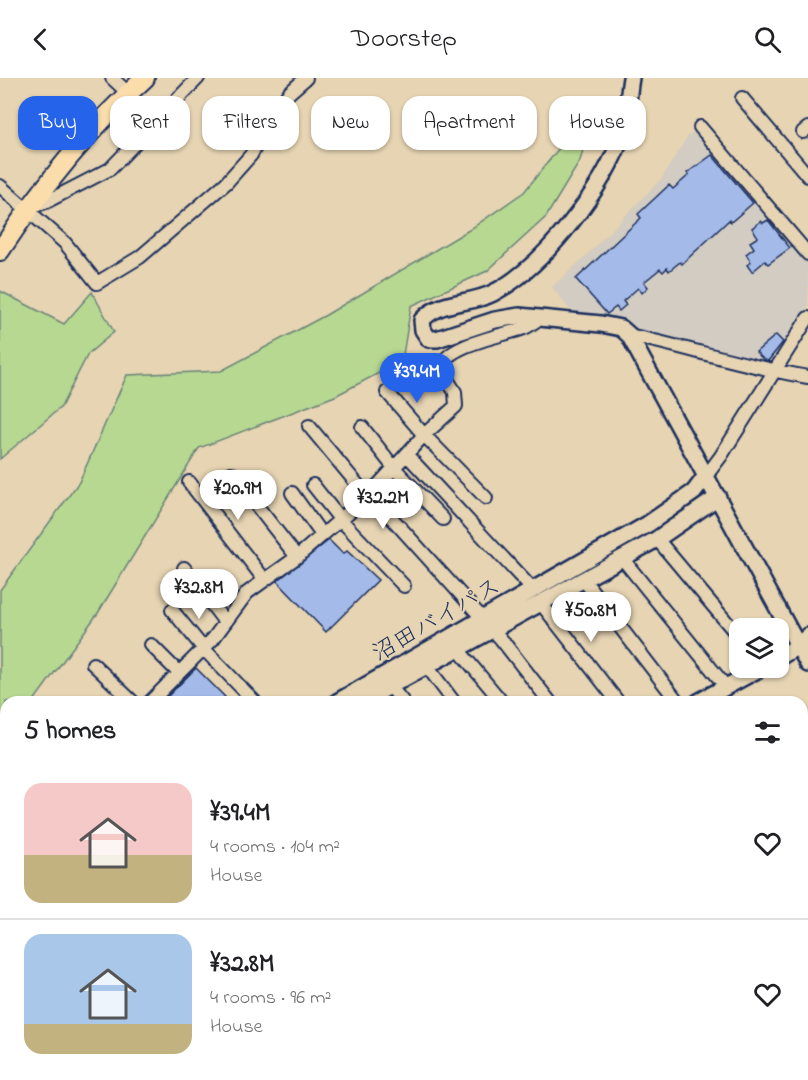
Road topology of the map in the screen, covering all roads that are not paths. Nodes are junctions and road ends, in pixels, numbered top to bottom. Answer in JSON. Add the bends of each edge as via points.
{"nodes":[{"id":1,"x":112,"y":78,"type":"edge"},
{"id":2,"x":144,"y":78,"type":"edge"},
{"id":3,"x":198,"y":78,"type":"edge"},
{"id":4,"x":306,"y":78,"type":"edge"},
{"id":5,"x":631,"y":78,"type":"edge"},
{"id":6,"x":128,"y":93,"type":"junction"},
{"id":7,"x":742,"y":98,"type":"dead end"},
{"id":8,"x":700,"y":127,"type":"dead end"},
{"id":9,"x":808,"y":176,"type":"edge"},
{"id":10,"x":0,"y":186,"type":"edge"},
{"id":11,"x":28,"y":208,"type":"junction"},
{"id":12,"x":0,"y":251,"type":"edge"},
{"id":13,"x":808,"y":254,"type":"edge"},
{"id":14,"x":540,"y":318,"type":"junction"},
{"id":15,"x":808,"y":318,"type":"edge"},
{"id":16,"x":629,"y":335,"type":"junction"},
{"id":17,"x":775,"y":372,"type":"junction"},
{"id":18,"x":808,"y":377,"type":"edge"},
{"id":19,"x":387,"y":392,"type":"dead end"},
{"id":20,"x":309,"y":426,"type":"dead end"},
{"id":21,"x":362,"y":427,"type":"dead end"},
{"id":22,"x":424,"y":435,"type":"junction"},
{"id":23,"x":407,"y":455,"type":"junction"},
{"id":24,"x":395,"y":469,"type":"junction"},
{"id":25,"x":231,"y":473,"type":"dead end"},
{"id":26,"x":706,"y":476,"type":"junction"},
{"id":27,"x":189,"y":482,"type":"dead end"},
{"id":28,"x":313,"y":485,"type":"dead end"},
{"id":29,"x":292,"y":493,"type":"dead end"},
{"id":30,"x":369,"y":495,"type":"junction"},
{"id":31,"x":718,"y":497,"type":"junction"},
{"id":32,"x":486,"y":498,"type":"dead end"},
{"id":33,"x":340,"y":519,"type":"junction"},
{"id":34,"x":443,"y":519,"type":"dead end"},
{"id":35,"x":322,"y":535,"type":"junction"},
{"id":36,"x":657,"y":539,"type":"junction"},
{"id":37,"x":297,"y":557,"type":"junction"},
{"id":38,"x":622,"y":558,"type":"junction"},
{"id":39,"x":184,"y":568,"type":"dead end"},
{"id":40,"x":264,"y":579,"type":"junction"},
{"id":41,"x":583,"y":579,"type":"junction"},
{"id":42,"x":404,"y":586,"type":"dead end"},
{"id":43,"x":536,"y":596,"type":"junction"},
{"id":44,"x":172,"y":610,"type":"dead end"},
{"id":45,"x":225,"y":622,"type":"junction"},
{"id":46,"x":487,"y":624,"type":"junction"},
{"id":47,"x":729,"y":625,"type":"edge"},
{"id":48,"x":803,"y":641,"type":"edge"},
{"id":49,"x":151,"y":645,"type":"dead end"},
{"id":50,"x":203,"y":648,"type":"junction"},
{"id":51,"x":458,"y":648,"type":"junction"},
{"id":52,"x":789,"y":651,"type":"edge"},
{"id":53,"x":93,"y":664,"type":"dead end"},
{"id":54,"x":808,"y":664,"type":"edge"},
{"id":55,"x":426,"y":665,"type":"junction"},
{"id":56,"x":179,"y":673,"type":"junction"},
{"id":57,"x":743,"y":678,"type":"edge"},
{"id":58,"x":390,"y":686,"type":"junction"},
{"id":59,"x":726,"y":687,"type":"junction"},
{"id":60,"x":127,"y":696,"type":"edge"},
{"id":61,"x":156,"y":696,"type":"edge"},
{"id":62,"x":249,"y":696,"type":"edge"},
{"id":63,"x":349,"y":696,"type":"edge"},
{"id":64,"x":372,"y":696,"type":"edge"},
{"id":65,"x":398,"y":696,"type":"edge"},
{"id":66,"x":449,"y":696,"type":"edge"},
{"id":67,"x":497,"y":696,"type":"edge"},
{"id":68,"x":545,"y":696,"type":"edge"},
{"id":69,"x":613,"y":696,"type":"edge"},
{"id":70,"x":673,"y":696,"type":"edge"},
{"id":71,"x":711,"y":696,"type":"edge"}],
"edges":[{"from":1,"to":6,"type":"street"},
{"from":2,"to":6,"type":"main road"},
{"from":3,"to":11,"type":"street","via":[[110,169]]},
{"from":4,"to":11,"type":"street","via":[[289,93],[251,155],[226,183],[140,257],[98,283],[65,243]]},
{"from":5,"to":14,"type":"street","via":[[623,132],[581,211],[560,236],[509,285],[479,299],[429,313],[422,320],[429,339],[437,339],[495,320]]},
{"from":6,"to":11,"type":"main road"},
{"from":7,"to":9,"type":"street"},
{"from":8,"to":13,"type":"street"},
{"from":10,"to":11,"type":"street"},
{"from":11,"to":12,"type":"main road"},
{"from":14,"to":16,"type":"street","via":[[601,324],[621,328]]},
{"from":14,"to":22,"type":"street","via":[[526,328],[467,346],[446,357],[440,368],[455,392],[456,406]]},
{"from":15,"to":17,"type":"street"},
{"from":16,"to":17,"type":"street"},
{"from":16,"to":26,"type":"street"},
{"from":17,"to":18,"type":"street"},
{"from":17,"to":26,"type":"street"},
{"from":19,"to":22,"type":"street"},
{"from":20,"to":30,"type":"street"},
{"from":21,"to":24,"type":"street"},
{"from":22,"to":23,"type":"street"},
{"from":22,"to":32,"type":"street"},
{"from":23,"to":24,"type":"street"},
{"from":23,"to":43,"type":"street"},
{"from":24,"to":30,"type":"street"},
{"from":24,"to":34,"type":"street"},
{"from":25,"to":37,"type":"street"},
{"from":26,"to":31,"type":"street"},
{"from":26,"to":43,"type":"street","name":"沼田バイパス","via":[[694,492]]},
{"from":27,"to":40,"type":"street"},
{"from":28,"to":33,"type":"street"},
{"from":29,"to":35,"type":"street"},
{"from":30,"to":33,"type":"street"},
{"from":30,"to":46,"type":"street"},
{"from":31,"to":36,"type":"street","name":"沼田バイパス"},
{"from":31,"to":48,"type":"street"},
{"from":33,"to":35,"type":"street"},
{"from":33,"to":42,"type":"street"},
{"from":35,"to":37,"type":"street"},
{"from":36,"to":38,"type":"street","name":"沼田バイパス"},
{"from":36,"to":47,"type":"street"},
{"from":37,"to":40,"type":"street"},
{"from":38,"to":41,"type":"street","name":"沼田バイパス"},
{"from":38,"to":59,"type":"street"},
{"from":39,"to":45,"type":"street"},
{"from":40,"to":45,"type":"street","via":[[247,593]]},
{"from":41,"to":43,"type":"street","name":"沼田バイパス"},
{"from":41,"to":70,"type":"street"},
{"from":43,"to":46,"type":"street","name":"沼田バイパス"},
{"from":43,"to":69,"type":"street"},
{"from":44,"to":50,"type":"street"},
{"from":45,"to":50,"type":"street"},
{"from":46,"to":51,"type":"street","name":"沼田バイパス"},
{"from":46,"to":63,"type":"street","name":"沼田バイパス"},
{"from":46,"to":68,"type":"street"},
{"from":48,"to":52,"type":"street"},
{"from":48,"to":54,"type":"street"},
{"from":49,"to":56,"type":"street"},
{"from":50,"to":56,"type":"street"},
{"from":50,"to":62,"type":"street"},
{"from":51,"to":55,"type":"street","name":"沼田バイパス"},
{"from":51,"to":67,"type":"street"},
{"from":53,"to":60,"type":"street"},
{"from":55,"to":58,"type":"street","name":"沼田バイパス"},
{"from":55,"to":66,"type":"street"},
{"from":56,"to":61,"type":"street"},
{"from":57,"to":59,"type":"street"},
{"from":58,"to":64,"type":"street","name":"沼田バイパス"},
{"from":58,"to":65,"type":"street"},
{"from":59,"to":71,"type":"street"}]}
